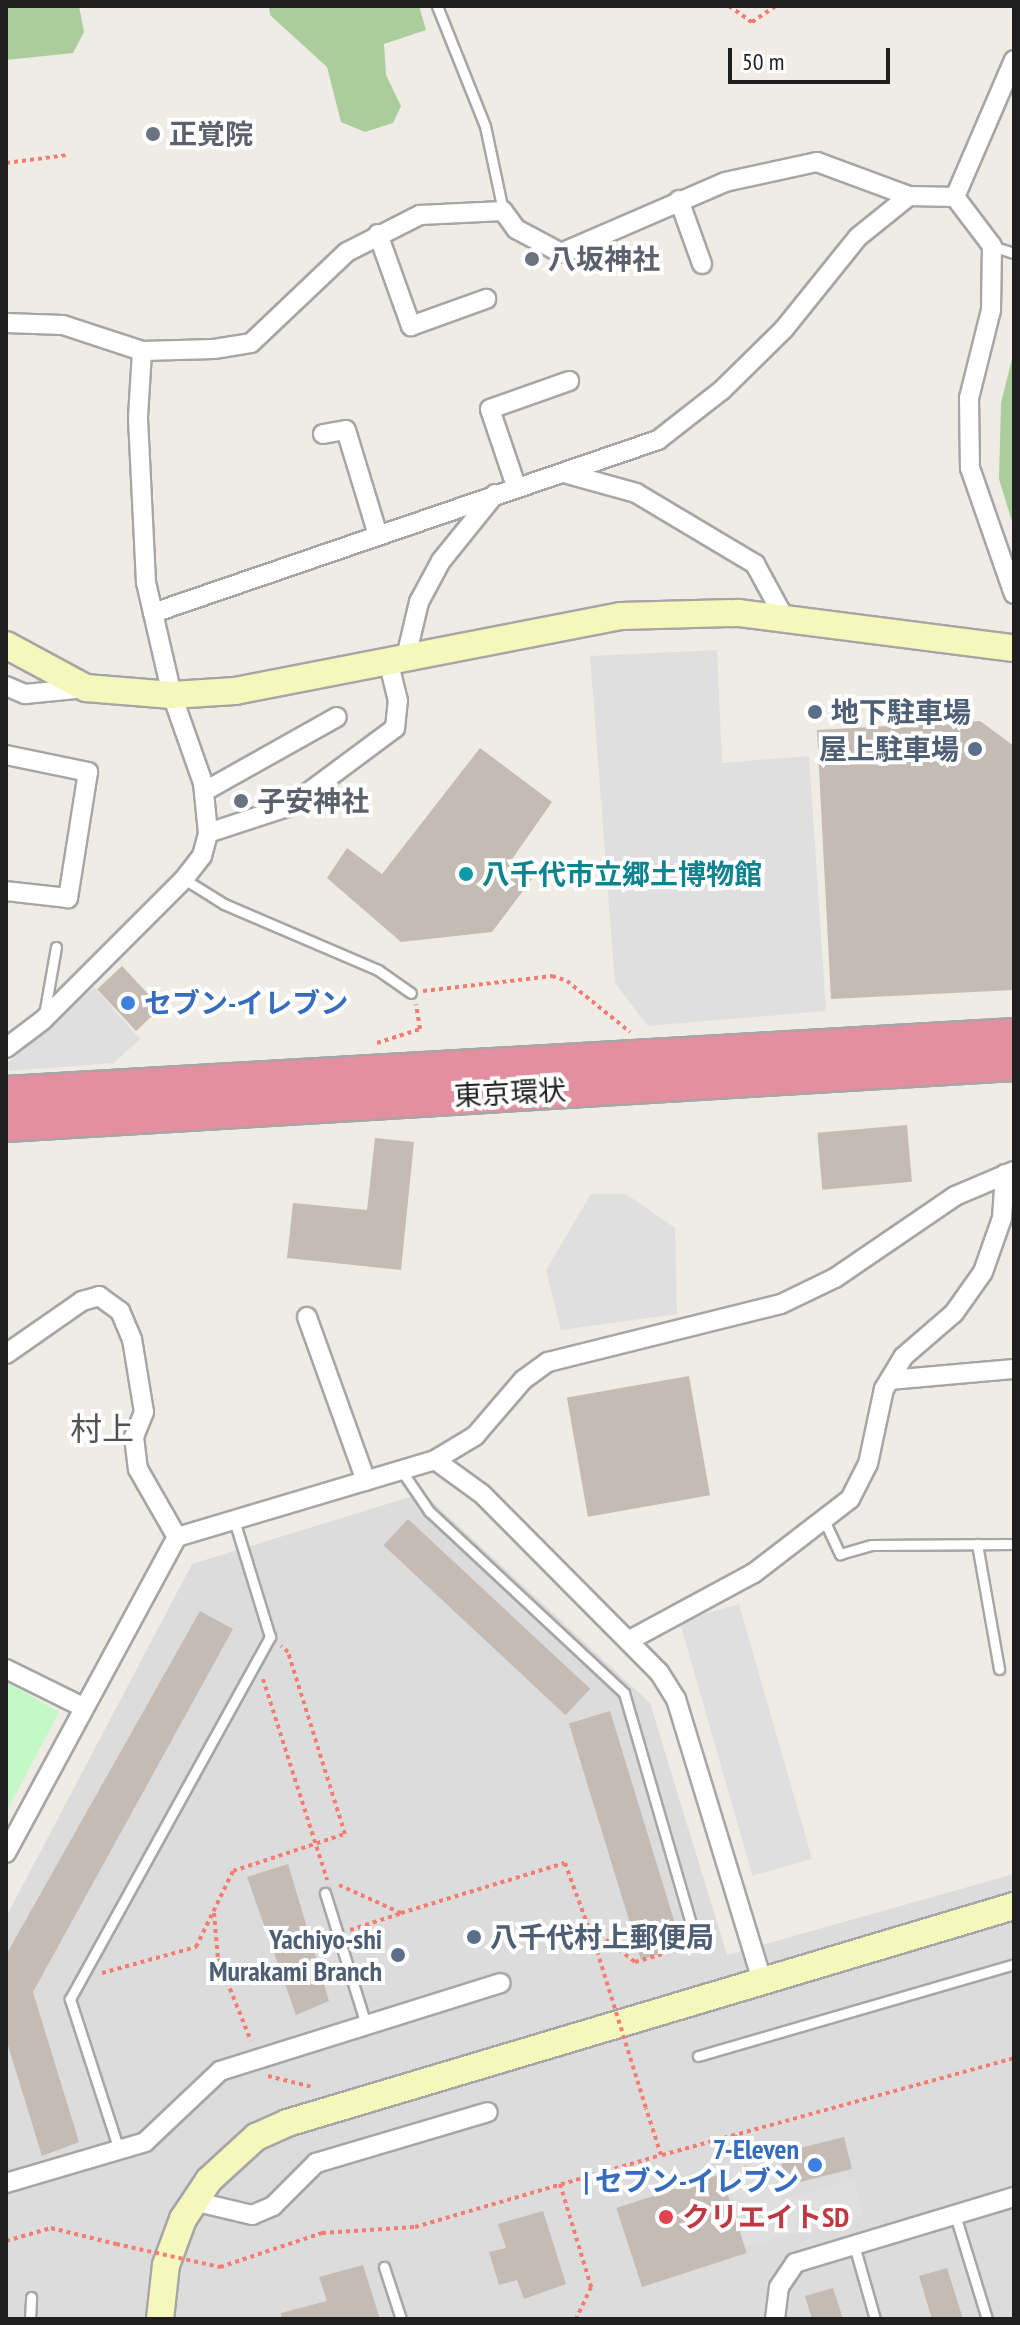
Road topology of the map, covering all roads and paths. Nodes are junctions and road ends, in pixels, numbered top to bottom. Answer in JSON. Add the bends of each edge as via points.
{"nodes":[{"id":1,"x":437,"y":6,"type":"edge"},
{"id":2,"x":729,"y":6,"type":"edge"},
{"id":3,"x":776,"y":6,"type":"edge"},
{"id":4,"x":1014,"y":60,"type":"edge"},
{"id":5,"x":68,"y":155,"type":"dead end"},
{"id":6,"x":6,"y":163,"type":"edge"},
{"id":7,"x":909,"y":196,"type":"junction"},
{"id":8,"x":955,"y":197,"type":"junction"},
{"id":9,"x":679,"y":200,"type":"junction"},
{"id":10,"x":503,"y":211,"type":"junction"},
{"id":11,"x":378,"y":234,"type":"junction"},
{"id":12,"x":992,"y":246,"type":"junction"},
{"id":13,"x":1014,"y":253,"type":"edge"},
{"id":14,"x":702,"y":264,"type":"dead end"},
{"id":15,"x":486,"y":299,"type":"dead end"},
{"id":16,"x":6,"y":323,"type":"edge"},
{"id":17,"x":142,"y":351,"type":"junction"},
{"id":18,"x":569,"y":381,"type":"dead end"},
{"id":19,"x":323,"y":434,"type":"dead end"},
{"id":20,"x":564,"y":473,"type":"junction"},
{"id":21,"x":516,"y":486,"type":"junction"},
{"id":22,"x":496,"y":494,"type":"junction"},
{"id":23,"x":378,"y":535,"type":"junction"},
{"id":24,"x":1014,"y":594,"type":"edge"},
{"id":25,"x":153,"y":613,"type":"junction"},
{"id":26,"x":785,"y":619,"type":"junction"},
{"id":27,"x":6,"y":645,"type":"edge"},
{"id":28,"x":1014,"y":648,"type":"edge"},
{"id":29,"x":397,"y":658,"type":"junction"},
{"id":30,"x":6,"y":686,"type":"edge"},
{"id":31,"x":86,"y":688,"type":"junction"},
{"id":32,"x":172,"y":695,"type":"junction"},
{"id":33,"x":337,"y":717,"type":"dead end"},
{"id":34,"x":6,"y":755,"type":"edge"},
{"id":35,"x":205,"y":791,"type":"junction"},
{"id":36,"x":208,"y":833,"type":"junction"},
{"id":37,"x":184,"y":879,"type":"junction"},
{"id":38,"x":6,"y":891,"type":"edge"},
{"id":39,"x":56,"y":947,"type":"dead end"},
{"id":40,"x":411,"y":993,"type":"junction"},
{"id":41,"x":43,"y":1020,"type":"junction"},
{"id":42,"x":1014,"y":1036,"type":"edge"},
{"id":43,"x":6,"y":1048,"type":"edge"},
{"id":44,"x":646,"y":1059,"type":"junction"},
{"id":45,"x":1014,"y":1063,"type":"edge"},
{"id":46,"x":358,"y":1074,"type":"junction"},
{"id":47,"x":6,"y":1094,"type":"edge"},
{"id":48,"x":6,"y":1124,"type":"edge"},
{"id":49,"x":1009,"y":1172,"type":"edge"},
{"id":50,"x":307,"y":1317,"type":"dead end"},
{"id":51,"x":6,"y":1354,"type":"edge"},
{"id":52,"x":1014,"y":1369,"type":"edge"},
{"id":53,"x":890,"y":1380,"type":"junction"},
{"id":54,"x":435,"y":1460,"type":"junction"},
{"id":55,"x":401,"y":1470,"type":"junction"},
{"id":56,"x":366,"y":1481,"type":"junction"},
{"id":57,"x":234,"y":1520,"type":"junction"},
{"id":58,"x":824,"y":1520,"type":"junction"},
{"id":59,"x":177,"y":1537,"type":"junction"},
{"id":60,"x":977,"y":1544,"type":"junction"},
{"id":61,"x":1014,"y":1544,"type":"edge"},
{"id":62,"x":270,"y":1637,"type":"junction"},
{"id":63,"x":628,"y":1641,"type":"junction"},
{"id":64,"x":258,"y":1659,"type":"junction"},
{"id":65,"x":6,"y":1669,"type":"edge"},
{"id":66,"x":999,"y":1669,"type":"dead end"},
{"id":67,"x":83,"y":1707,"type":"junction"},
{"id":68,"x":314,"y":1844,"type":"junction"},
{"id":69,"x":6,"y":1853,"type":"edge"},
{"id":70,"x":325,"y":1893,"type":"dead end"},
{"id":71,"x":1014,"y":1906,"type":"edge"},
{"id":72,"x":213,"y":1911,"type":"junction"},
{"id":73,"x":401,"y":1913,"type":"junction"},
{"id":74,"x":587,"y":1925,"type":"junction"},
{"id":75,"x":338,"y":1935,"type":"junction"},
{"id":76,"x":697,"y":1944,"type":"joint"},
{"id":77,"x":1014,"y":1964,"type":"edge"},
{"id":78,"x":81,"y":1980,"type":"junction"},
{"id":79,"x":762,"y":1980,"type":"junction"},
{"id":80,"x":500,"y":1983,"type":"dead end"},
{"id":81,"x":366,"y":2025,"type":"junction"},
{"id":82,"x":698,"y":2056,"type":"dead end"},
{"id":83,"x":1014,"y":2058,"type":"edge"},
{"id":84,"x":258,"y":2059,"type":"junction"},
{"id":85,"x":488,"y":2112,"type":"dead end"},
{"id":86,"x":735,"y":2135,"type":"junction"},
{"id":87,"x":119,"y":2150,"type":"junction"},
{"id":88,"x":661,"y":2155,"type":"junction"},
{"id":89,"x":744,"y":2167,"type":"dead end"},
{"id":90,"x":6,"y":2183,"type":"edge"},
{"id":91,"x":560,"y":2184,"type":"junction"},
{"id":92,"x":1014,"y":2197,"type":"edge"},
{"id":93,"x":193,"y":2201,"type":"junction"},
{"id":94,"x":955,"y":2215,"type":"junction"},
{"id":95,"x":6,"y":2241,"type":"edge"},
{"id":96,"x":854,"y":2245,"type":"junction"},
{"id":97,"x":384,"y":2267,"type":"dead end"},
{"id":98,"x":31,"y":2297,"type":"dead end"},
{"id":99,"x":30,"y":2319,"type":"edge"},
{"id":100,"x":160,"y":2319,"type":"edge"},
{"id":101,"x":401,"y":2319,"type":"edge"},
{"id":102,"x":576,"y":2319,"type":"edge"},
{"id":103,"x":775,"y":2319,"type":"edge"},
{"id":104,"x":875,"y":2319,"type":"edge"},
{"id":105,"x":987,"y":2319,"type":"edge"}],
"edges":[{"from":1,"to":10,"type":"lane","via":[[485,126]]},
{"from":2,"to":3,"type":"path","via":[[752,22]]},
{"from":4,"to":8,"type":"street"},
{"from":5,"to":6,"type":"path"},
{"from":7,"to":8,"type":"street"},
{"from":7,"to":9,"type":"street","via":[[817,162]]},
{"from":7,"to":20,"type":"street","via":[[858,237],[784,329],[712,398],[658,440]]},
{"from":8,"to":12,"type":"street"},
{"from":9,"to":10,"type":"street","via":[[561,253],[516,229]]},
{"from":9,"to":14,"type":"street"},
{"from":10,"to":11,"type":"street","via":[[452,209]]},
{"from":11,"to":15,"type":"street","via":[[411,326]]},
{"from":11,"to":17,"type":"street","via":[[347,252],[251,343]]},
{"from":12,"to":13,"type":"lane"},
{"from":12,"to":24,"type":"street","via":[[991,310],[969,398],[970,468]]},
{"from":16,"to":17,"type":"street","via":[[63,325]]},
{"from":17,"to":25,"type":"street","via":[[138,417]]},
{"from":18,"to":21,"type":"street","via":[[490,409]]},
{"from":19,"to":23,"type":"street","via":[[346,430]]},
{"from":20,"to":21,"type":"street"},
{"from":20,"to":26,"type":"street","via":[[636,493],[755,564]]},
{"from":21,"to":22,"type":"street"},
{"from":22,"to":23,"type":"street"},
{"from":22,"to":29,"type":"street","via":[[441,561]]},
{"from":23,"to":25,"type":"street"},
{"from":25,"to":32,"type":"street"},
{"from":26,"to":28,"type":"street"},
{"from":26,"to":29,"type":"street","via":[[739,613],[621,616]]},
{"from":27,"to":31,"type":"street"},
{"from":29,"to":32,"type":"street","via":[[235,691]]},
{"from":29,"to":36,"type":"street","via":[[395,728],[290,806]]},
{"from":30,"to":31,"type":"street","via":[[25,694]]},
{"from":31,"to":32,"type":"street"},
{"from":32,"to":35,"type":"street"},
{"from":33,"to":35,"type":"street"},
{"from":34,"to":38,"type":"street","via":[[88,772],[68,898]]},
{"from":35,"to":36,"type":"street"},
{"from":36,"to":37,"type":"street","via":[[202,856]]},
{"from":37,"to":40,"type":"lane","via":[[224,904],[378,970]]},
{"from":37,"to":41,"type":"street"},
{"from":39,"to":41,"type":"lane"},
{"from":40,"to":44,"type":"path","via":[[552,976],[592,999],[632,1034]]},
{"from":40,"to":46,"type":"path","via":[[420,1029],[364,1047]]},
{"from":41,"to":43,"type":"street"},
{"from":42,"to":44,"type":"highway","name":"東京環状"},
{"from":44,"to":46,"type":"highway","name":"東京環状"},
{"from":45,"to":48,"type":"highway","name":"東京環状"},
{"from":46,"to":47,"type":"highway","name":"東京環状"},
{"from":49,"to":53,"type":"street","via":[[1002,1218],[983,1272],[954,1313],[903,1357]]},
{"from":49,"to":54,"type":"street","via":[[955,1196],[835,1278],[781,1304],[548,1362],[523,1380],[475,1436]]},
{"from":50,"to":56,"type":"street"},
{"from":51,"to":59,"type":"street","via":[[82,1301],[99,1296],[120,1311],[132,1339],[144,1412],[134,1437],[138,1469]]},
{"from":52,"to":53,"type":"street"},
{"from":53,"to":58,"type":"street","via":[[868,1464],[850,1499]]},
{"from":54,"to":55,"type":"street"},
{"from":54,"to":63,"type":"street","via":[[482,1494]]},
{"from":55,"to":56,"type":"street"},
{"from":55,"to":76,"type":"lane","via":[[429,1511],[624,1693]]},
{"from":56,"to":57,"type":"street"},
{"from":57,"to":59,"type":"street"},
{"from":57,"to":62,"type":"lane"},
{"from":58,"to":60,"type":"lane","via":[[840,1554],[872,1545]]},
{"from":58,"to":63,"type":"street","via":[[754,1573]]},
{"from":59,"to":67,"type":"street"},
{"from":60,"to":61,"type":"lane"},
{"from":60,"to":66,"type":"lane"},
{"from":62,"to":64,"type":"lane"},
{"from":62,"to":68,"type":"path","via":[[288,1652],[345,1834]]},
{"from":63,"to":79,"type":"street","via":[[676,1699]]},
{"from":64,"to":68,"type":"path"},
{"from":64,"to":78,"type":"lane"},
{"from":65,"to":67,"type":"street"},
{"from":67,"to":69,"type":"street"},
{"from":68,"to":72,"type":"path","via":[[233,1871]]},
{"from":68,"to":73,"type":"path","via":[[326,1880]]},
{"from":70,"to":75,"type":"lane"},
{"from":71,"to":79,"type":"street"},
{"from":72,"to":78,"type":"path","via":[[196,1947]]},
{"from":72,"to":84,"type":"path","via":[[218,1959]]},
{"from":73,"to":74,"type":"path","via":[[565,1863]]},
{"from":73,"to":75,"type":"path"},
{"from":74,"to":76,"type":"path","via":[[635,1962]]},
{"from":74,"to":88,"type":"path","bridge":true},
{"from":75,"to":81,"type":"lane"},
{"from":77,"to":82,"type":"lane"},
{"from":78,"to":87,"type":"lane","via":[[70,1999]]},
{"from":79,"to":93,"type":"street","via":[[287,2123],[233,2155]]},
{"from":80,"to":81,"type":"street"},
{"from":81,"to":84,"type":"street"},
{"from":83,"to":86,"type":"path"},
{"from":84,"to":87,"type":"street","via":[[220,2071],[145,2142]]},
{"from":85,"to":93,"type":"street","via":[[316,2163],[273,2206],[252,2215]]},
{"from":86,"to":88,"type":"path"},
{"from":86,"to":89,"type":"path"},
{"from":87,"to":90,"type":"street"},
{"from":88,"to":91,"type":"path"},
{"from":91,"to":95,"type":"path","bridge":true,"via":[[415,2227],[322,2233],[220,2267],[51,2228]]},
{"from":91,"to":102,"type":"path","via":[[591,2287]]},
{"from":92,"to":94,"type":"street"},
{"from":93,"to":100,"type":"street","via":[[169,2253]]},
{"from":94,"to":96,"type":"street"},
{"from":94,"to":105,"type":"lane"},
{"from":96,"to":103,"type":"street","via":[[795,2263],[779,2287]]},
{"from":96,"to":104,"type":"lane"},
{"from":97,"to":101,"type":"lane"},
{"from":98,"to":99,"type":"lane"}]}
